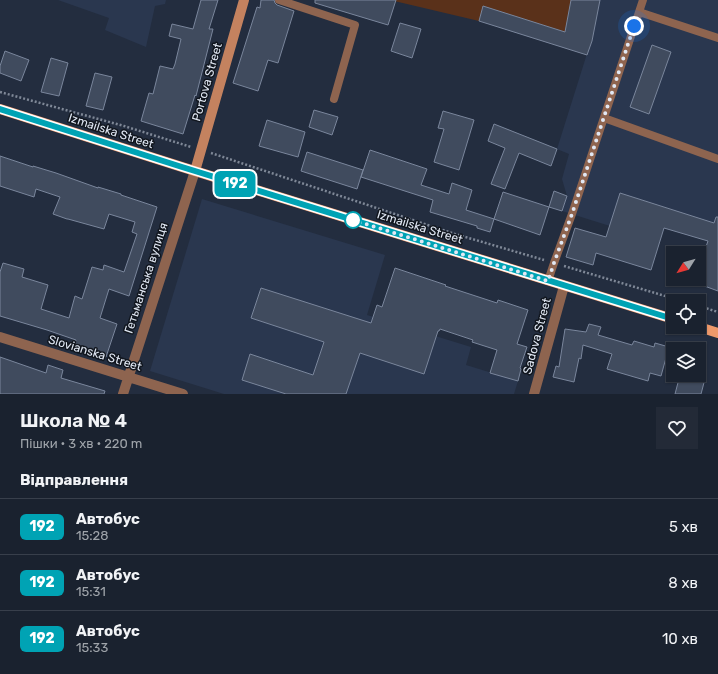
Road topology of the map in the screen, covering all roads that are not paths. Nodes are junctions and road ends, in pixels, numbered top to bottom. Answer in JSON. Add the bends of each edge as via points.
{"nodes":[{"id":1,"x":244,"y":0,"type":"edge"},
{"id":2,"x":279,"y":0,"type":"edge"},
{"id":3,"x":643,"y":0,"type":"edge"},
{"id":4,"x":639,"y":12,"type":"junction"},
{"id":5,"x":718,"y":38,"type":"edge"},
{"id":6,"x":334,"y":99,"type":"dead end"},
{"id":7,"x":0,"y":109,"type":"edge"},
{"id":8,"x":604,"y":118,"type":"junction"},
{"id":9,"x":718,"y":159,"type":"edge"},
{"id":10,"x":195,"y":171,"type":"junction"},
{"id":11,"x":548,"y":281,"type":"junction"},
{"id":12,"x":564,"y":286,"type":"junction"},
{"id":13,"x":666,"y":317,"type":"edge"},
{"id":14,"x":706,"y":329,"type":"edge"},
{"id":15,"x":718,"y":333,"type":"edge"},
{"id":16,"x":0,"y":337,"type":"edge"},
{"id":17,"x":128,"y":376,"type":"junction"},
{"id":18,"x":123,"y":394,"type":"edge"},
{"id":19,"x":183,"y":394,"type":"edge"},
{"id":20,"x":534,"y":394,"type":"edge"}],
"edges":[{"from":1,"to":10,"type":"main road","name":"Portova Street"},
{"from":2,"to":6,"type":"lane","via":[[355,25]]},
{"from":3,"to":4,"type":"lane"},
{"from":4,"to":5,"type":"lane"},
{"from":4,"to":8,"type":"lane"},
{"from":7,"to":10,"type":"main road","name":"Izmailska Street"},
{"from":8,"to":9,"type":"lane"},
{"from":8,"to":11,"type":"lane"},
{"from":10,"to":11,"type":"main road","name":"Izmailska Street"},
{"from":10,"to":17,"type":"street","name":"Гетьманська вулиця"},
{"from":11,"to":12,"type":"main road","name":"Izmailska Street"},
{"from":12,"to":13,"type":"main road","name":"Izmailska Street"},
{"from":12,"to":20,"type":"street","name":"Sadova Street"},
{"from":14,"to":15,"type":"main road"},
{"from":16,"to":17,"type":"street","name":"Slovianska Street"},
{"from":17,"to":18,"type":"street","name":"Гетьманська вулиця"},
{"from":17,"to":19,"type":"street","name":"Slovianska Street"}]}
